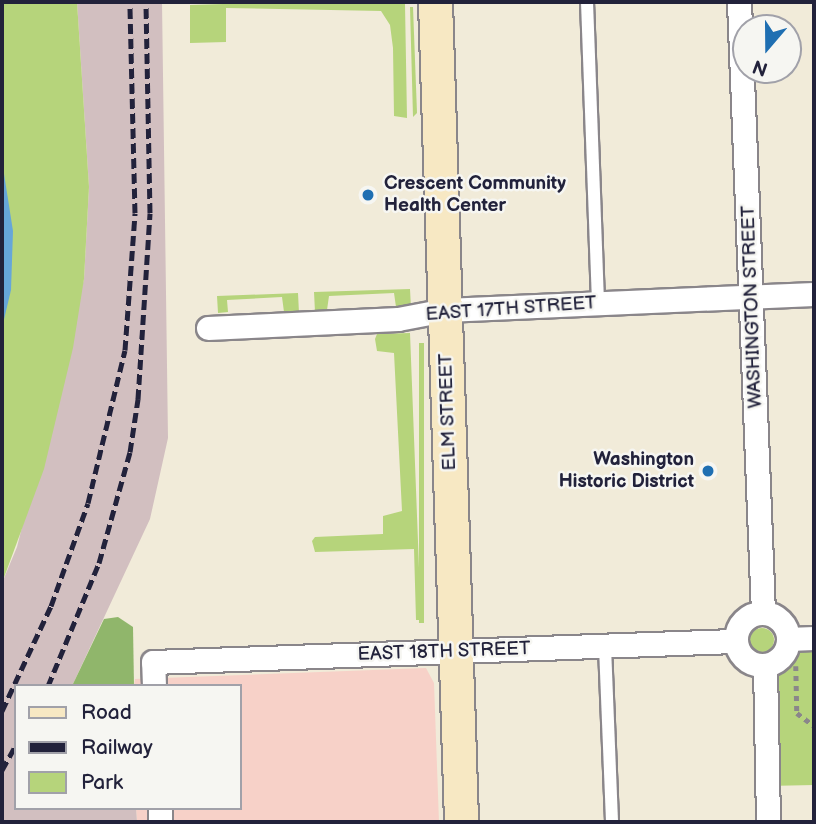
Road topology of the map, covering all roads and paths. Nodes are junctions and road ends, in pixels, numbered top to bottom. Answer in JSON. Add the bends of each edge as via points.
{"nodes":[{"id":1,"x":435,"y":2,"type":"edge"},
{"id":2,"x":587,"y":2,"type":"edge"},
{"id":3,"x":739,"y":2,"type":"edge"},
{"id":4,"x":814,"y":294,"type":"edge"},
{"id":5,"x":751,"y":297,"type":"junction"},
{"id":6,"x":598,"y":303,"type":"junction"},
{"id":7,"x":445,"y":310,"type":"junction"},
{"id":8,"x":208,"y":328,"type":"dead end"},
{"id":9,"x":764,"y":613,"type":"junction"},
{"id":10,"x":814,"y":638,"type":"edge"},
{"id":11,"x":788,"y":639,"type":"junction"},
{"id":12,"x":735,"y":641,"type":"junction"},
{"id":13,"x":605,"y":647,"type":"junction"},
{"id":14,"x":456,"y":652,"type":"junction"},
{"id":15,"x":765,"y":665,"type":"junction"},
{"id":16,"x":796,"y":666,"type":"dead end"},
{"id":17,"x":154,"y":684,"type":"edge"},
{"id":18,"x":814,"y":726,"type":"edge"},
{"id":19,"x":461,"y":822,"type":"edge"},
{"id":20,"x":612,"y":822,"type":"edge"},
{"id":21,"x":768,"y":822,"type":"edge"}],
"edges":[{"from":1,"to":7,"type":"main road","name":"ELM STREET"},
{"from":2,"to":6,"type":"lane"},
{"from":3,"to":5,"type":"street","name":"WASHINGTON STREET"},
{"from":4,"to":5,"type":"street","name":"EAST 17TH STREET"},
{"from":5,"to":6,"type":"street","name":"EAST 17TH STREET"},
{"from":5,"to":9,"type":"street","name":"WASHINGTON STREET"},
{"from":6,"to":7,"type":"street","name":"EAST 17TH STREET"},
{"from":7,"to":8,"type":"street","name":"EAST 17TH STREET","via":[[398,319]]},
{"from":7,"to":14,"type":"main road","name":"ELM STREET"},
{"from":9,"to":11,"type":"street","via":[[781,621]]},
{"from":9,"to":12,"type":"street","via":[[743,621]]},
{"from":10,"to":11,"type":"street"},
{"from":11,"to":15,"type":"street","via":[[782,656]]},
{"from":12,"to":13,"type":"street","name":"EAST 18TH STREET"},
{"from":12,"to":15,"type":"street","via":[[745,660]]},
{"from":13,"to":14,"type":"street","name":"EAST 18TH STREET"},
{"from":13,"to":20,"type":"lane"},
{"from":14,"to":17,"type":"street","name":"EAST 18TH STREET","via":[[153,662]]},
{"from":14,"to":19,"type":"main road","name":"ELM STREET"},
{"from":15,"to":21,"type":"street"},
{"from":16,"to":18,"type":"path","via":[[797,713]]}]}
